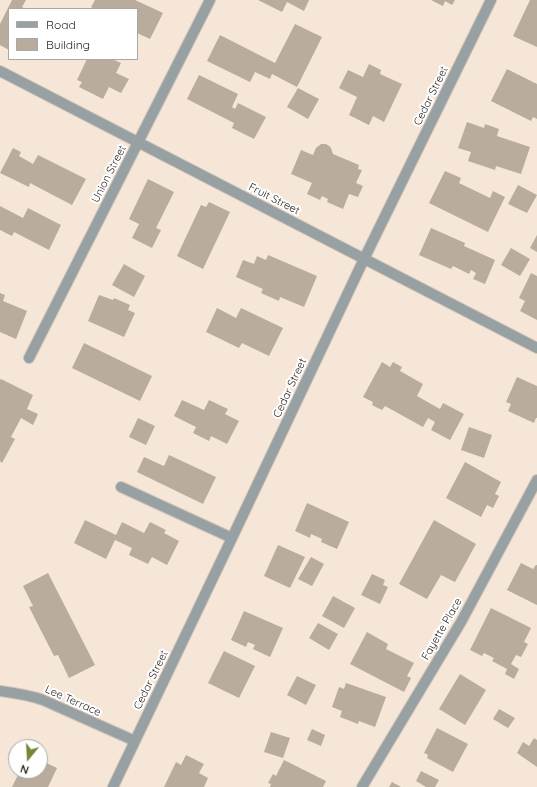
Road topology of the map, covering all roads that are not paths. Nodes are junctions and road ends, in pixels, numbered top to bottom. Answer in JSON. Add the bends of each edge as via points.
{"nodes":[{"id":1,"x":210,"y":0,"type":"edge"},
{"id":2,"x":491,"y":0,"type":"edge"},
{"id":3,"x":0,"y":71,"type":"edge"},
{"id":4,"x":138,"y":142,"type":"junction"},
{"id":5,"x":364,"y":259,"type":"junction"},
{"id":6,"x":537,"y":348,"type":"edge"},
{"id":7,"x":29,"y":358,"type":"dead end"},
{"id":8,"x":537,"y":480,"type":"edge"},
{"id":9,"x":121,"y":487,"type":"dead end"},
{"id":10,"x":232,"y":538,"type":"junction"},
{"id":11,"x":0,"y":691,"type":"edge"},
{"id":12,"x":135,"y":741,"type":"junction"},
{"id":13,"x":113,"y":787,"type":"edge"},
{"id":14,"x":362,"y":787,"type":"edge"}],
"edges":[{"from":1,"to":4,"type":"street","name":"Union Street"},
{"from":2,"to":5,"type":"street","name":"Cedar Street"},
{"from":3,"to":4,"type":"street","name":"Fruit Street"},
{"from":4,"to":5,"type":"street","name":"Fruit Street"},
{"from":4,"to":7,"type":"street","name":"Union Street"},
{"from":5,"to":6,"type":"street","name":"Fruit Street"},
{"from":5,"to":10,"type":"street","name":"Cedar Street"},
{"from":8,"to":14,"type":"street","name":"Fayette Place","via":[[461,622]]},
{"from":9,"to":10,"type":"street"},
{"from":10,"to":12,"type":"street","name":"Cedar Street"},
{"from":11,"to":12,"type":"street","name":"Lee Terrace","via":[[43,700]]},
{"from":12,"to":13,"type":"street","name":"Cedar Street"}]}
